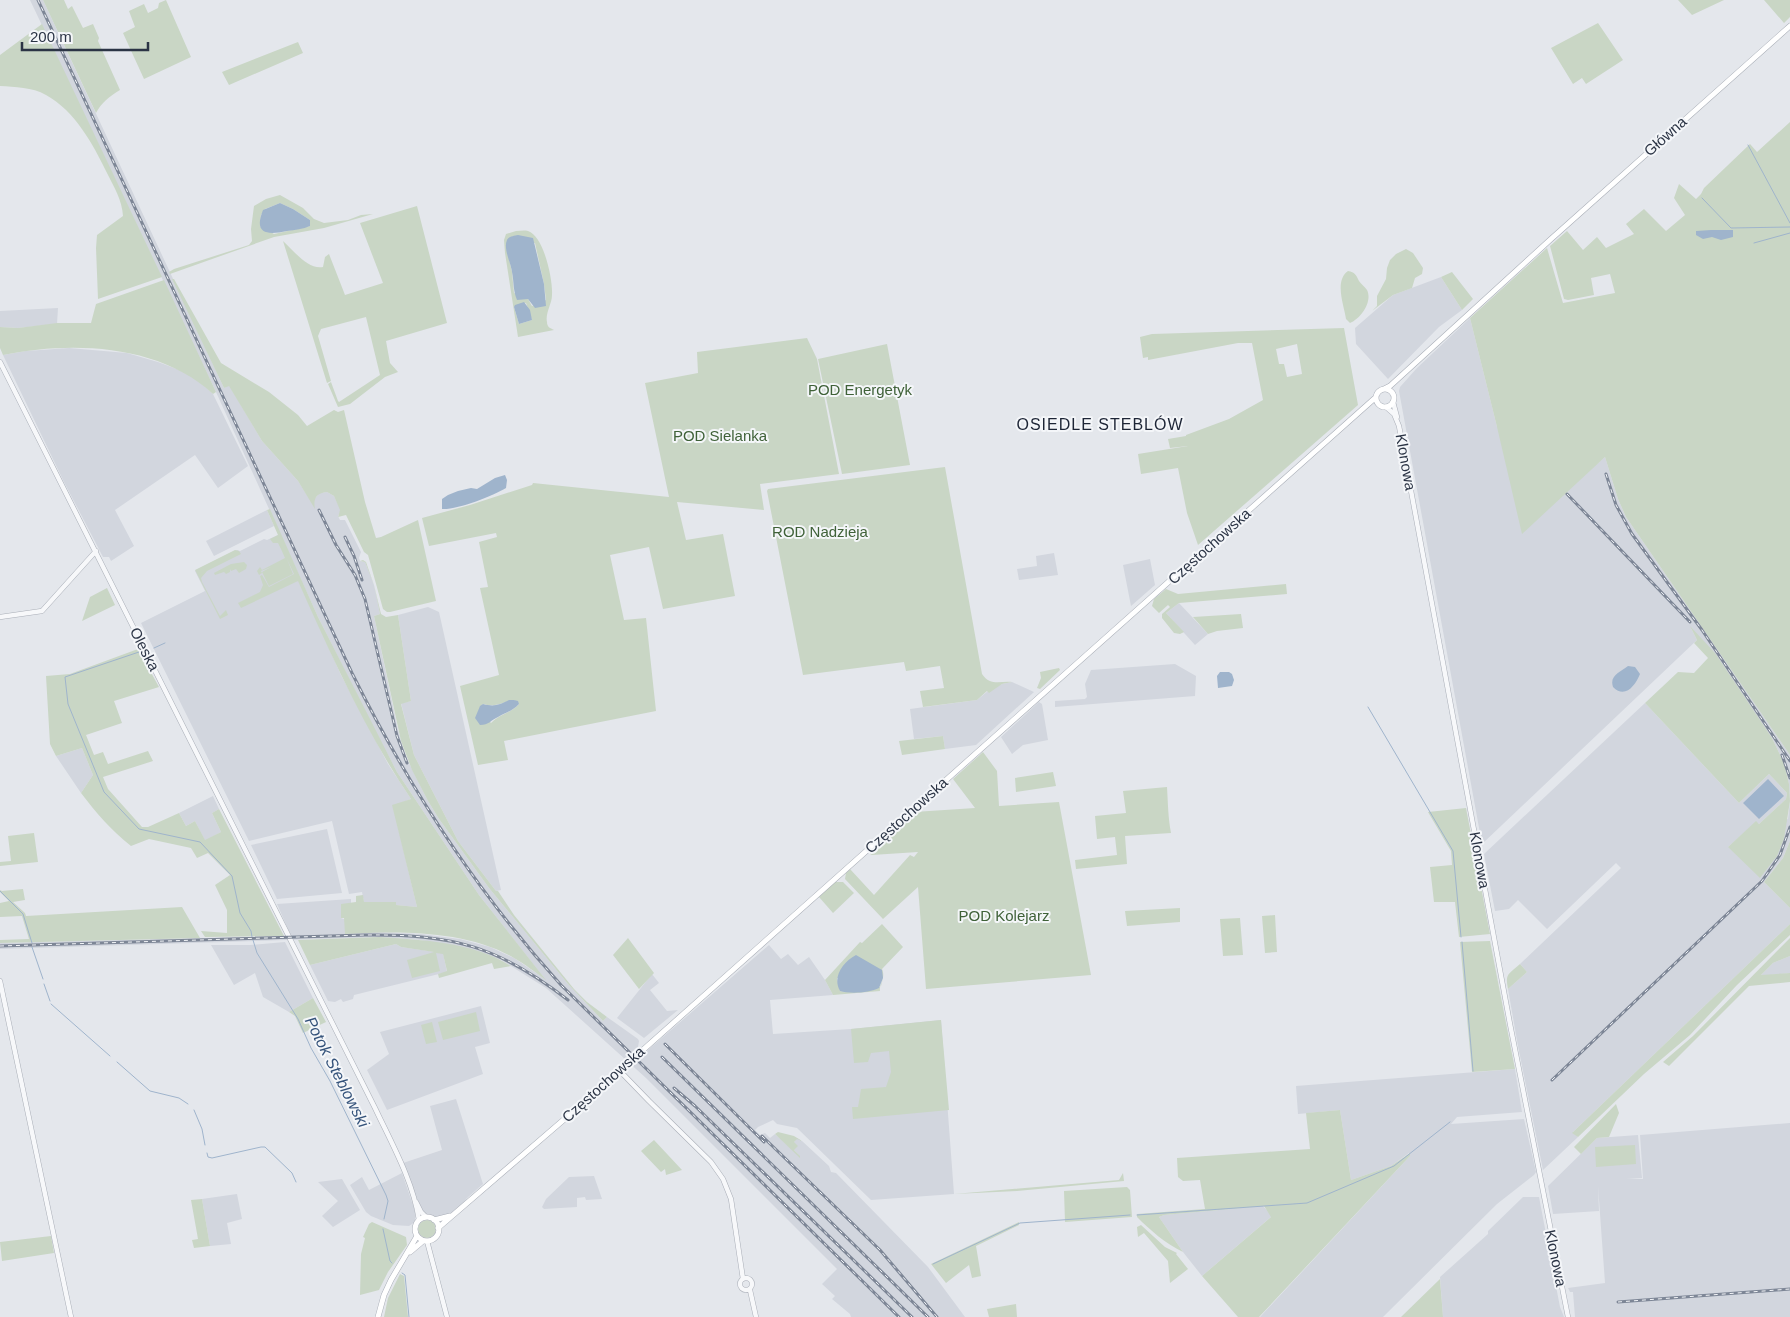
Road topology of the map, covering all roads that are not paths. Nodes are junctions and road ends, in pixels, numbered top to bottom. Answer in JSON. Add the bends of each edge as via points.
{"nodes":[{"id":1,"x":1790,"y":26,"type":"edge"},
{"id":2,"x":0,"y":362,"type":"edge"},
{"id":3,"x":1402,"y":373,"type":"junction"},
{"id":4,"x":1384,"y":389,"type":"junction"},
{"id":5,"x":1393,"y":395,"type":"junction"},
{"id":6,"x":1376,"y":398,"type":"junction"},
{"id":7,"x":1393,"y":402,"type":"junction"},
{"id":8,"x":1378,"y":405,"type":"junction"},
{"id":9,"x":1386,"y":407,"type":"junction"},
{"id":10,"x":1356,"y":415,"type":"junction"},
{"id":11,"x":1399,"y":426,"type":"junction"},
{"id":12,"x":96,"y":551,"type":"junction"},
{"id":13,"x":0,"y":617,"type":"edge"},
{"id":14,"x":0,"y":981,"type":"edge"},
{"id":15,"x":619,"y":1070,"type":"junction"},
{"id":16,"x":411,"y":1191,"type":"junction"},
{"id":17,"x":455,"y":1214,"type":"junction"},
{"id":18,"x":426,"y":1217,"type":"junction"},
{"id":19,"x":419,"y":1220,"type":"junction"},
{"id":20,"x":434,"y":1220,"type":"junction"},
{"id":21,"x":438,"y":1228,"type":"junction"},
{"id":22,"x":417,"y":1236,"type":"junction"},
{"id":23,"x":425,"y":1241,"type":"junction"},
{"id":24,"x":403,"y":1259,"type":"junction"},
{"id":25,"x":745,"y":1278,"type":"junction"},
{"id":26,"x":750,"y":1290,"type":"junction"},
{"id":27,"x":379,"y":1316,"type":"edge"},
{"id":28,"x":71,"y":1317,"type":"edge"},
{"id":29,"x":447,"y":1317,"type":"edge"},
{"id":30,"x":756,"y":1317,"type":"edge"},
{"id":31,"x":1568,"y":1317,"type":"edge"}],
"edges":[{"from":1,"to":3,"type":"main road","name":"Główna"},
{"from":2,"to":12,"type":"street","name":"Oleska"},
{"from":3,"to":4,"type":"main road"},
{"from":3,"to":5,"type":"main road"},
{"from":4,"to":5,"type":"main road"},
{"from":4,"to":6,"type":"main road"},
{"from":5,"to":7,"type":"main road"},
{"from":6,"to":8,"type":"main road"},
{"from":6,"to":10,"type":"main road","name":"Częstochowska"},
{"from":7,"to":9,"type":"main road"},
{"from":7,"to":11,"type":"street"},
{"from":8,"to":9,"type":"main road"},
{"from":8,"to":10,"type":"main road","name":"Częstochowska"},
{"from":9,"to":11,"type":"street","name":"Klonowa","via":[[1394,414]]},
{"from":10,"to":15,"type":"main road","name":"Częstochowska"},
{"from":11,"to":31,"type":"street","name":"Klonowa"},
{"from":12,"to":13,"type":"street","via":[[42,611]]},
{"from":12,"to":16,"type":"street","name":"Oleska","via":[[375,1108]]},
{"from":14,"to":28,"type":"street"},
{"from":15,"to":17,"type":"main road","name":"Częstochowska"},
{"from":15,"to":25,"type":"street","via":[[723,1178],[731,1199]]},
{"from":16,"to":18,"type":"street"},
{"from":16,"to":19,"type":"street"},
{"from":17,"to":20,"type":"main road","name":"Częstochowska"},
{"from":17,"to":21,"type":"main road","name":"Częstochowska"},
{"from":18,"to":19,"type":"main road"},
{"from":18,"to":20,"type":"main road"},
{"from":19,"to":22,"type":"main road","via":[[415,1228]]},
{"from":20,"to":21,"type":"main road"},
{"from":21,"to":23,"type":"main road","via":[[436,1237]]},
{"from":22,"to":23,"type":"main road"},
{"from":22,"to":24,"type":"main road"},
{"from":23,"to":24,"type":"main road"},
{"from":23,"to":29,"type":"street"},
{"from":24,"to":27,"type":"main road","via":[[384,1295]]},
{"from":25,"to":26,"type":"street","via":[[752,1284]]},
{"from":25,"to":26,"type":"street","via":[[740,1283],[741,1288]]},
{"from":26,"to":30,"type":"street"}]}
